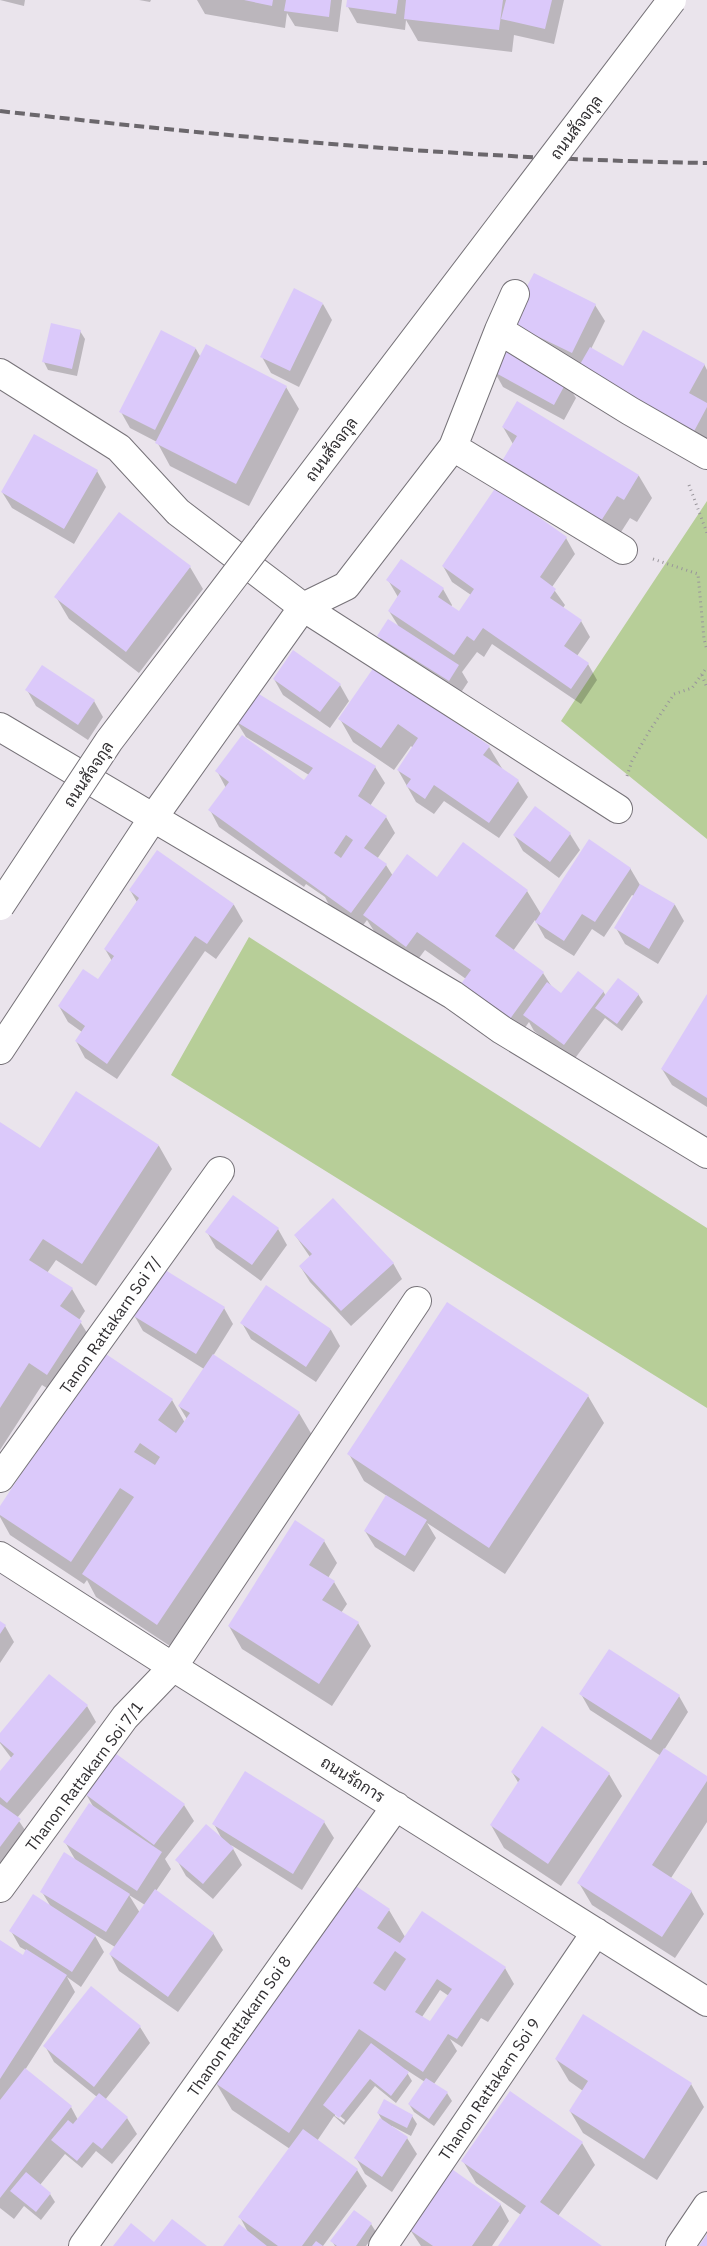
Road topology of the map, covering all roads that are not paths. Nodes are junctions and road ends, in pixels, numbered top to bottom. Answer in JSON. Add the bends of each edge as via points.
{"nodes":[{"id":1,"x":672,"y":0,"type":"edge"},
{"id":2,"x":515,"y":294,"type":"dead end"},
{"id":3,"x":499,"y":330,"type":"junction"},
{"id":4,"x":0,"y":373,"type":"edge"},
{"id":5,"x":453,"y":447,"type":"junction"},
{"id":6,"x":707,"y":455,"type":"edge"},
{"id":7,"x":623,"y":550,"type":"road end"},
{"id":8,"x":303,"y":608,"type":"junction"},
{"id":9,"x":0,"y":726,"type":"edge"},
{"id":10,"x":618,"y":809,"type":"road end"},
{"id":11,"x":153,"y":818,"type":"junction"},
{"id":12,"x":0,"y":906,"type":"edge"},
{"id":13,"x":0,"y":1050,"type":"edge"},
{"id":14,"x":707,"y":1154,"type":"edge"},
{"id":15,"x":220,"y":1171,"type":"dead end"},
{"id":16,"x":416,"y":1301,"type":"dead end"},
{"id":17,"x":0,"y":1478,"type":"edge"},
{"id":18,"x":0,"y":1556,"type":"edge"},
{"id":19,"x":173,"y":1667,"type":"junction"},
{"id":20,"x":396,"y":1806,"type":"junction"},
{"id":21,"x":0,"y":1888,"type":"edge"},
{"id":22,"x":596,"y":1932,"type":"junction"},
{"id":23,"x":707,"y":2002,"type":"edge"},
{"id":24,"x":707,"y":2206,"type":"edge"},
{"id":25,"x":83,"y":2246,"type":"edge"},
{"id":26,"x":383,"y":2246,"type":"edge"},
{"id":27,"x":680,"y":2246,"type":"edge"}],
"edges":[{"from":1,"to":12,"type":"street","name":"ถนนสัจจกุล","bridge":true,"via":[[109,742]]},
{"from":2,"to":3,"type":"street"},
{"from":3,"to":5,"type":"street"},
{"from":3,"to":6,"type":"street","via":[[630,412]]},
{"from":4,"to":8,"type":"street","via":[[120,448],[178,512]]},
{"from":5,"to":7,"type":"street"},
{"from":5,"to":8,"type":"street","via":[[346,586]]},
{"from":8,"to":10,"type":"street"},
{"from":8,"to":11,"type":"street"},
{"from":9,"to":11,"type":"street"},
{"from":11,"to":13,"type":"street"},
{"from":11,"to":14,"type":"street","via":[[453,995],[502,1030]]},
{"from":15,"to":17,"type":"street","name":"Tanon Rattakarn Soi 7/"},
{"from":16,"to":19,"type":"street","name":"Thanon Rattakarn Soi 7/1"},
{"from":18,"to":19,"type":"street","name":"ถนนรัถการ"},
{"from":19,"to":20,"type":"street","name":"ถนนรัถการ"},
{"from":19,"to":21,"type":"street","name":"Thanon Rattakarn Soi 7/1","via":[[125,1717]]},
{"from":20,"to":22,"type":"street","name":"ถนนรัถการ"},
{"from":20,"to":25,"type":"street","name":"Thanon Rattakarn Soi 8"},
{"from":22,"to":23,"type":"street","name":"ถนนรัถการ"},
{"from":22,"to":26,"type":"street","name":"Thanon Rattakarn Soi 9"},
{"from":24,"to":27,"type":"street"}]}
